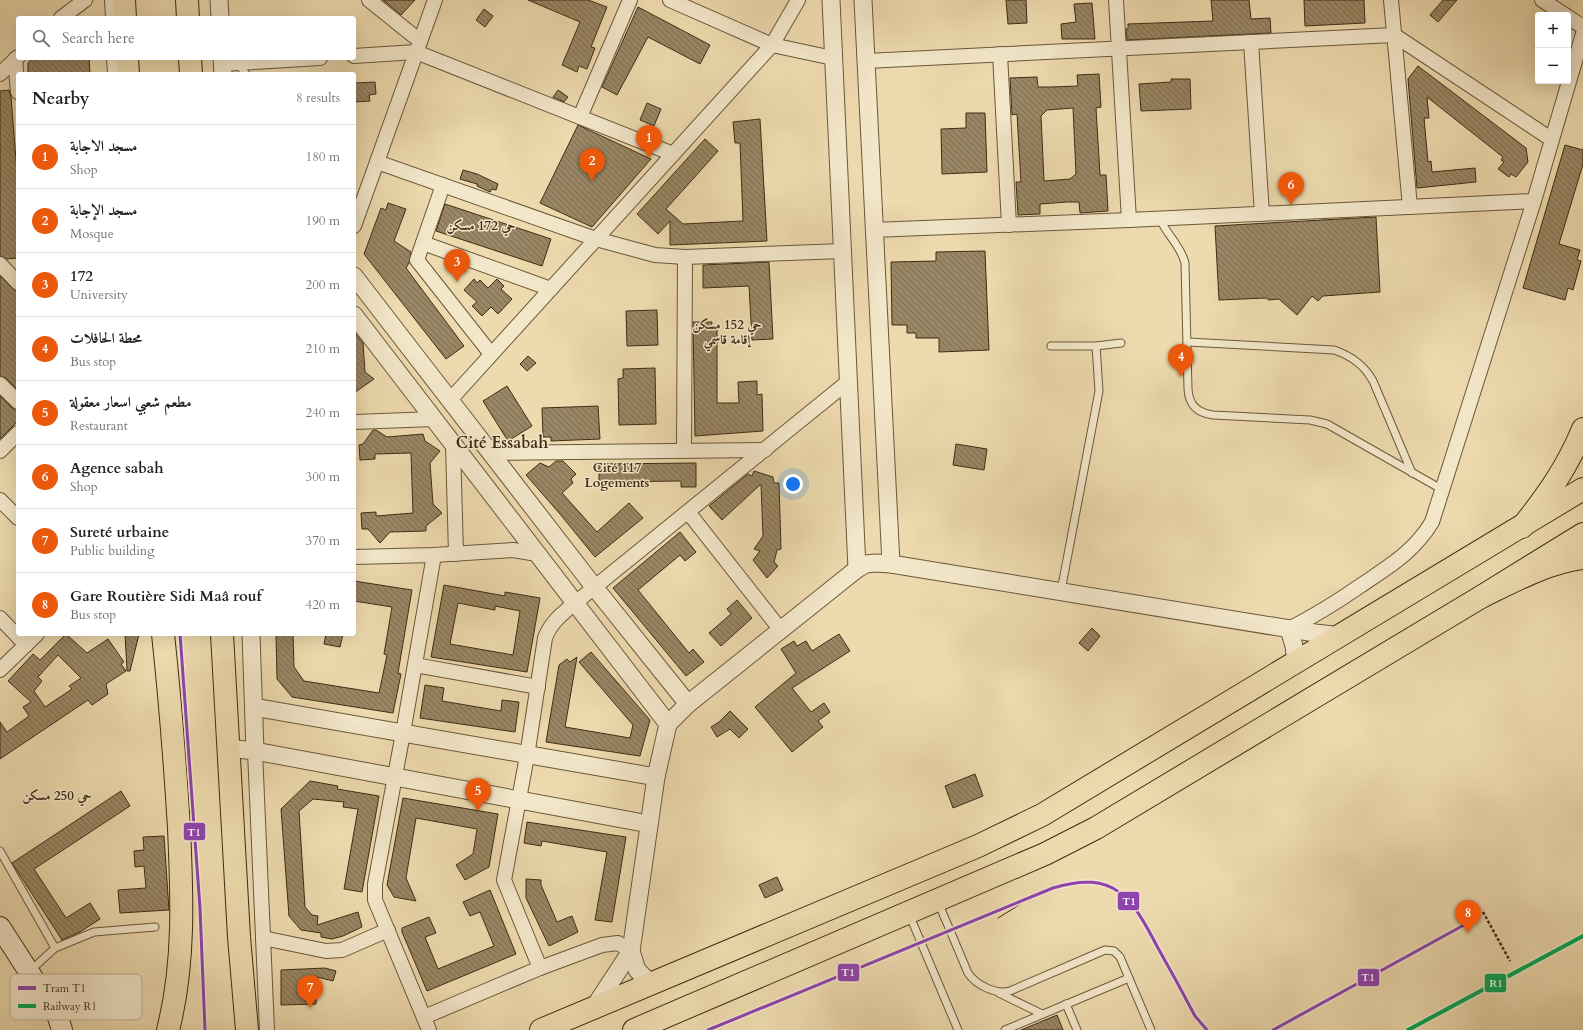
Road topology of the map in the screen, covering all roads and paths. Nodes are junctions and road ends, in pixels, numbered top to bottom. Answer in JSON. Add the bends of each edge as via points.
{"nodes":[{"id":1,"x":85,"y":0,"type":"edge"},
{"id":2,"x":112,"y":0,"type":"edge"},
{"id":3,"x":124,"y":0,"type":"edge"},
{"id":4,"x":187,"y":0,"type":"edge"},
{"id":5,"x":219,"y":0,"type":"edge"},
{"id":6,"x":369,"y":0,"type":"edge"},
{"id":7,"x":434,"y":0,"type":"edge"},
{"id":8,"x":630,"y":0,"type":"edge"},
{"id":9,"x":670,"y":0,"type":"edge"},
{"id":10,"x":798,"y":0,"type":"edge"},
{"id":11,"x":831,"y":0,"type":"edge"},
{"id":12,"x":863,"y":0,"type":"edge"},
{"id":13,"x":1116,"y":0,"type":"edge"},
{"id":14,"x":1391,"y":0,"type":"edge"},
{"id":15,"x":1542,"y":0,"type":"edge"},
{"id":16,"x":1560,"y":12,"type":"edge"},
{"id":17,"x":64,"y":16,"type":"edge"},
{"id":18,"x":113,"y":16,"type":"edge"},
{"id":19,"x":125,"y":16,"type":"edge"},
{"id":20,"x":188,"y":16,"type":"edge"},
{"id":21,"x":220,"y":16,"type":"edge"},
{"id":22,"x":1571,"y":19,"type":"edge"},
{"id":23,"x":1583,"y":27,"type":"edge"},
{"id":24,"x":1583,"y":34,"type":"edge"},
{"id":25,"x":1394,"y":35,"type":"junction"},
{"id":26,"x":1251,"y":42,"type":"junction"},
{"id":27,"x":772,"y":45,"type":"junction"},
{"id":28,"x":418,"y":47,"type":"junction"},
{"id":29,"x":1119,"y":48,"type":"junction"},
{"id":30,"x":1000,"y":54,"type":"junction"},
{"id":31,"x":356,"y":56,"type":"edge"},
{"id":32,"x":834,"y":58,"type":"junction"},
{"id":33,"x":16,"y":59,"type":"edge"},
{"id":34,"x":17,"y":60,"type":"edge"},
{"id":35,"x":114,"y":60,"type":"edge"},
{"id":36,"x":127,"y":60,"type":"edge"},
{"id":37,"x":190,"y":60,"type":"edge"},
{"id":38,"x":293,"y":60,"type":"edge"},
{"id":39,"x":866,"y":62,"type":"junction"},
{"id":40,"x":226,"y":65,"type":"edge"},
{"id":41,"x":17,"y":72,"type":"edge"},
{"id":42,"x":115,"y":72,"type":"edge"},
{"id":43,"x":128,"y":72,"type":"edge"},
{"id":44,"x":191,"y":72,"type":"edge"},
{"id":45,"x":242,"y":72,"type":"edge"},
{"id":46,"x":0,"y":74,"type":"edge"},
{"id":47,"x":580,"y":117,"type":"junction"},
{"id":48,"x":1551,"y":139,"type":"junction"},
{"id":49,"x":673,"y":154,"type":"junction"},
{"id":50,"x":377,"y":162,"type":"junction"},
{"id":51,"x":443,"y":185,"type":"junction"},
{"id":52,"x":1534,"y":201,"type":"junction"},
{"id":53,"x":1410,"y":207,"type":"junction"},
{"id":54,"x":1262,"y":214,"type":"junction"},
{"id":55,"x":1160,"y":219,"type":"junction"},
{"id":56,"x":356,"y":220,"type":"edge"},
{"id":57,"x":1129,"y":220,"type":"junction"},
{"id":58,"x":1009,"y":225,"type":"junction"},
{"id":59,"x":873,"y":230,"type":"junction"},
{"id":60,"x":596,"y":239,"type":"junction"},
{"id":61,"x":423,"y":243,"type":"junction"},
{"id":62,"x":842,"y":251,"type":"junction"},
{"id":63,"x":685,"y":257,"type":"junction"},
{"id":64,"x":0,"y":264,"type":"edge"},
{"id":65,"x":356,"y":279,"type":"edge"},
{"id":66,"x":16,"y":281,"type":"edge"},
{"id":67,"x":551,"y":289,"type":"junction"},
{"id":68,"x":356,"y":318,"type":"edge"},
{"id":69,"x":1188,"y":342,"type":"junction"},
{"id":70,"x":1121,"y":343,"type":"dead end"},
{"id":71,"x":1051,"y":346,"type":"dead end"},
{"id":72,"x":1096,"y":346,"type":"junction"},
{"id":73,"x":491,"y":354,"type":"junction"},
{"id":74,"x":848,"y":381,"type":"junction"},
{"id":75,"x":0,"y":384,"type":"edge"},
{"id":76,"x":16,"y":400,"type":"edge"},
{"id":77,"x":450,"y":400,"type":"junction"},
{"id":78,"x":434,"y":419,"type":"junction"},
{"id":79,"x":356,"y":422,"type":"edge"},
{"id":80,"x":1583,"y":428,"type":"edge"},
{"id":81,"x":16,"y":436,"type":"edge"},
{"id":82,"x":453,"y":445,"type":"junction"},
{"id":83,"x":765,"y":450,"type":"junction"},
{"id":84,"x":0,"y":451,"type":"edge"},
{"id":85,"x":684,"y":451,"type":"junction"},
{"id":86,"x":491,"y":453,"type":"junction"},
{"id":87,"x":1413,"y":473,"type":"junction"},
{"id":88,"x":1583,"y":489,"type":"edge"},
{"id":89,"x":1443,"y":490,"type":"junction"},
{"id":90,"x":0,"y":500,"type":"edge"},
{"id":91,"x":688,"y":512,"type":"junction"},
{"id":92,"x":16,"y":516,"type":"edge"},
{"id":93,"x":1522,"y":527,"type":"junction"},
{"id":94,"x":1583,"y":534,"type":"edge"},
{"id":95,"x":456,"y":554,"type":"junction"},
{"id":96,"x":537,"y":554,"type":"junction"},
{"id":97,"x":434,"y":555,"type":"junction"},
{"id":98,"x":356,"y":557,"type":"edge"},
{"id":99,"x":1583,"y":558,"type":"edge"},
{"id":100,"x":891,"y":564,"type":"junction"},
{"id":101,"x":857,"y":569,"type":"junction"},
{"id":102,"x":595,"y":588,"type":"junction"},
{"id":103,"x":1061,"y":591,"type":"junction"},
{"id":104,"x":1481,"y":597,"type":"junction"},
{"id":105,"x":575,"y":603,"type":"junction"},
{"id":106,"x":0,"y":618,"type":"edge"},
{"id":107,"x":780,"y":629,"type":"junction"},
{"id":108,"x":1289,"y":629,"type":"junction"},
{"id":109,"x":16,"y":635,"type":"edge"},
{"id":110,"x":17,"y":636,"type":"edge"},
{"id":111,"x":36,"y":636,"type":"edge"},
{"id":112,"x":163,"y":636,"type":"edge"},
{"id":113,"x":222,"y":636,"type":"edge"},
{"id":114,"x":250,"y":636,"type":"edge"},
{"id":115,"x":1342,"y":636,"type":"junction"},
{"id":116,"x":26,"y":645,"type":"junction"},
{"id":117,"x":1296,"y":663,"type":"junction"},
{"id":118,"x":415,"y":665,"type":"junction"},
{"id":119,"x":0,"y":670,"type":"edge"},
{"id":120,"x":538,"y":687,"type":"junction"},
{"id":121,"x":688,"y":704,"type":"junction"},
{"id":122,"x":254,"y":707,"type":"junction"},
{"id":123,"x":668,"y":724,"type":"junction"},
{"id":124,"x":403,"y":733,"type":"junction"},
{"id":125,"x":228,"y":748,"type":"junction"},
{"id":126,"x":256,"y":751,"type":"junction"},
{"id":127,"x":527,"y":756,"type":"junction"},
{"id":128,"x":395,"y":777,"type":"junction"},
{"id":129,"x":656,"y":777,"type":"junction"},
{"id":130,"x":519,"y":800,"type":"junction"},
{"id":131,"x":649,"y":824,"type":"junction"},
{"id":132,"x":0,"y":851,"type":"edge"},
{"id":133,"x":937,"y":902,"type":"junction"},
{"id":134,"x":1483,"y":912,"type":"dead end"},
{"id":135,"x":909,"y":913,"type":"junction"},
{"id":136,"x":155,"y":926,"type":"dead end"},
{"id":137,"x":0,"y":927,"type":"edge"},
{"id":138,"x":388,"y":930,"type":"junction"},
{"id":139,"x":263,"y":938,"type":"junction"},
{"id":140,"x":55,"y":948,"type":"junction"},
{"id":141,"x":631,"y":951,"type":"junction"},
{"id":142,"x":1510,"y":961,"type":"dead end"},
{"id":143,"x":540,"y":968,"type":"junction"},
{"id":144,"x":29,"y":972,"type":"joint"},
{"id":145,"x":1129,"y":978,"type":"junction"},
{"id":146,"x":651,"y":984,"type":"junction"},
{"id":147,"x":996,"y":992,"type":"junction"},
{"id":148,"x":1066,"y":1004,"type":"junction"},
{"id":149,"x":595,"y":1006,"type":"junction"},
{"id":150,"x":1042,"y":1014,"type":"junction"},
{"id":151,"x":424,"y":1017,"type":"junction"},
{"id":152,"x":168,"y":1030,"type":"edge"},
{"id":153,"x":247,"y":1030,"type":"edge"},
{"id":154,"x":267,"y":1030,"type":"edge"},
{"id":155,"x":429,"y":1030,"type":"edge"},
{"id":156,"x":541,"y":1030,"type":"edge"},
{"id":157,"x":634,"y":1030,"type":"edge"},
{"id":158,"x":958,"y":1030,"type":"edge"},
{"id":159,"x":1005,"y":1030,"type":"edge"},
{"id":160,"x":1077,"y":1030,"type":"edge"},
{"id":161,"x":1151,"y":1030,"type":"edge"}],
"edges":[{"from":1,"to":17,"type":"street"},
{"from":2,"to":18,"type":"street"},
{"from":3,"to":19,"type":"main road"},
{"from":4,"to":20,"type":"main road"},
{"from":5,"to":21,"type":"street"},
{"from":6,"to":28,"type":"street"},
{"from":7,"to":28,"type":"street"},
{"from":8,"to":47,"type":"street"},
{"from":9,"to":27,"type":"street"},
{"from":10,"to":27,"type":"street"},
{"from":11,"to":32,"type":"street"},
{"from":12,"to":39,"type":"street"},
{"from":13,"to":29,"type":"street"},
{"from":14,"to":25,"type":"street"},
{"from":15,"to":16,"type":"street"},
{"from":22,"to":23,"type":"street"},
{"from":24,"to":48,"type":"street"},
{"from":25,"to":26,"type":"street"},
{"from":25,"to":48,"type":"street"},
{"from":25,"to":53,"type":"street"},
{"from":26,"to":29,"type":"street"},
{"from":26,"to":54,"type":"street"},
{"from":27,"to":32,"type":"street"},
{"from":27,"to":49,"type":"street"},
{"from":28,"to":31,"type":"street"},
{"from":28,"to":47,"type":"street"},
{"from":28,"to":50,"type":"street"},
{"from":29,"to":30,"type":"street"},
{"from":29,"to":57,"type":"street"},
{"from":30,"to":39,"type":"street"},
{"from":30,"to":58,"type":"street"},
{"from":32,"to":62,"type":"street"},
{"from":33,"to":46,"type":"street"},
{"from":34,"to":41,"type":"street"},
{"from":35,"to":42,"type":"street"},
{"from":36,"to":43,"type":"main road"},
{"from":37,"to":44,"type":"main road"},
{"from":38,"to":40,"type":"street"},
{"from":39,"to":59,"type":"street"},
{"from":40,"to":45,"type":"lane"},
{"from":47,"to":49,"type":"street"},
{"from":48,"to":52,"type":"street"},
{"from":49,"to":60,"type":"street"},
{"from":50,"to":51,"type":"street"},
{"from":50,"to":56,"type":"street"},
{"from":51,"to":60,"type":"street"},
{"from":51,"to":61,"type":"street"},
{"from":52,"to":53,"type":"street"},
{"from":52,"to":89,"type":"street"},
{"from":53,"to":54,"type":"street"},
{"from":54,"to":55,"type":"street"},
{"from":55,"to":57,"type":"street"},
{"from":55,"to":69,"type":"lane","via":[[1179,248],[1185,263]]},
{"from":57,"to":58,"type":"street"},
{"from":58,"to":59,"type":"street"},
{"from":59,"to":100,"type":"street"},
{"from":60,"to":63,"type":"street","via":[[655,255]]},
{"from":60,"to":67,"type":"street"},
{"from":61,"to":67,"type":"street"},
{"from":61,"to":73,"type":"street","via":[[417,260]]},
{"from":62,"to":63,"type":"street"},
{"from":62,"to":74,"type":"street"},
{"from":63,"to":85,"type":"street"},
{"from":64,"to":66,"type":"street"},
{"from":65,"to":77,"type":"street"},
{"from":67,"to":73,"type":"street"},
{"from":68,"to":78,"type":"street"},
{"from":69,"to":87,"type":"lane","via":[[1334,350],[1353,358],[1368,372],[1373,381]]},
{"from":69,"to":87,"type":"lane","via":[[1188,397],[1198,410],[1213,415],[1318,422],[1334,428]]},
{"from":70,"to":72,"type":"lane"},
{"from":71,"to":72,"type":"lane"},
{"from":72,"to":103,"type":"lane","via":[[1099,391]]},
{"from":73,"to":77,"type":"street"},
{"from":74,"to":83,"type":"street"},
{"from":74,"to":101,"type":"street"},
{"from":75,"to":76,"type":"street"},
{"from":77,"to":86,"type":"street"},
{"from":78,"to":79,"type":"street"},
{"from":78,"to":82,"type":"street"},
{"from":80,"to":93,"type":"main road","via":[[1562,472]]},
{"from":81,"to":84,"type":"street"},
{"from":82,"to":95,"type":"street"},
{"from":82,"to":96,"type":"street"},
{"from":83,"to":85,"type":"street"},
{"from":83,"to":91,"type":"street"},
{"from":85,"to":86,"type":"street"},
{"from":86,"to":102,"type":"street"},
{"from":87,"to":89,"type":"lane"},
{"from":88,"to":93,"type":"main road"},
{"from":89,"to":108,"type":"street","via":[[1432,522],[1409,552],[1324,610]]},
{"from":90,"to":92,"type":"street"},
{"from":91,"to":102,"type":"street"},
{"from":91,"to":107,"type":"street"},
{"from":93,"to":115,"type":"main road"},
{"from":94,"to":104,"type":"main road"},
{"from":95,"to":96,"type":"street","via":[[513,550]]},
{"from":95,"to":97,"type":"street"},
{"from":96,"to":105,"type":"street"},
{"from":97,"to":98,"type":"street"},
{"from":97,"to":118,"type":"street"},
{"from":99,"to":104,"type":"main road","via":[[1536,570]]},
{"from":100,"to":101,"type":"street","via":[[870,564]]},
{"from":100,"to":103,"type":"street"},
{"from":101,"to":107,"type":"street"},
{"from":102,"to":105,"type":"street"},
{"from":102,"to":121,"type":"street"},
{"from":103,"to":108,"type":"street"},
{"from":104,"to":133,"type":"main road","via":[[1096,828],[1045,854]]},
{"from":105,"to":120,"type":"street","via":[[549,628],[545,638]]},
{"from":105,"to":123,"type":"street"},
{"from":106,"to":109,"type":"street"},
{"from":107,"to":121,"type":"street"},
{"from":108,"to":115,"type":"street"},
{"from":108,"to":117,"type":"street"},
{"from":110,"to":116,"type":"street"},
{"from":111,"to":116,"type":"street"},
{"from":112,"to":152,"type":"main road","via":[[173,735],[183,902],[178,976]]},
{"from":113,"to":125,"type":"main road"},
{"from":114,"to":122,"type":"street"},
{"from":115,"to":117,"type":"main road"},
{"from":116,"to":119,"type":"street"},
{"from":117,"to":146,"type":"main road","via":[[1042,815],[978,846]]},
{"from":118,"to":120,"type":"street"},
{"from":118,"to":124,"type":"street"},
{"from":120,"to":127,"type":"street"},
{"from":121,"to":123,"type":"street"},
{"from":122,"to":124,"type":"street"},
{"from":122,"to":126,"type":"street"},
{"from":123,"to":129,"type":"street"},
{"from":124,"to":127,"type":"street"},
{"from":124,"to":128,"type":"street"},
{"from":125,"to":126,"type":"street"},
{"from":125,"to":153,"type":"main road"},
{"from":126,"to":128,"type":"street"},
{"from":126,"to":139,"type":"street"},
{"from":127,"to":129,"type":"street"},
{"from":127,"to":130,"type":"street"},
{"from":128,"to":130,"type":"street"},
{"from":128,"to":138,"type":"street","via":[[375,884],[375,900]]},
{"from":129,"to":131,"type":"street"},
{"from":130,"to":131,"type":"street"},
{"from":130,"to":143,"type":"street","via":[[504,880]]},
{"from":131,"to":141,"type":"street"},
{"from":132,"to":140,"type":"lane"},
{"from":133,"to":135,"type":"main road"},
{"from":133,"to":147,"type":"lane","via":[[970,976]]},
{"from":134,"to":142,"type":"path"},
{"from":135,"to":157,"type":"main road"},
{"from":135,"to":158,"type":"lane"},
{"from":136,"to":140,"type":"lane","via":[[94,932]]},
{"from":137,"to":144,"type":"main road"},
{"from":138,"to":139,"type":"street","via":[[342,950],[326,951]]},
{"from":138,"to":151,"type":"street"},
{"from":139,"to":154,"type":"street"},
{"from":140,"to":144,"type":"lane"},
{"from":141,"to":143,"type":"street","via":[[625,946],[610,943]]},
{"from":141,"to":146,"type":"street","via":[[637,970]]},
{"from":141,"to":149,"type":"street"},
{"from":143,"to":151,"type":"street"},
{"from":145,"to":147,"type":"lane","via":[[1118,954],[1105,950],[1010,991]]},
{"from":145,"to":148,"type":"lane"},
{"from":145,"to":161,"type":"lane"},
{"from":146,"to":149,"type":"main road"},
{"from":147,"to":150,"type":"lane"},
{"from":148,"to":150,"type":"lane"},
{"from":148,"to":160,"type":"lane"},
{"from":149,"to":156,"type":"main road"},
{"from":150,"to":159,"type":"lane"},
{"from":151,"to":155,"type":"street"}]}
